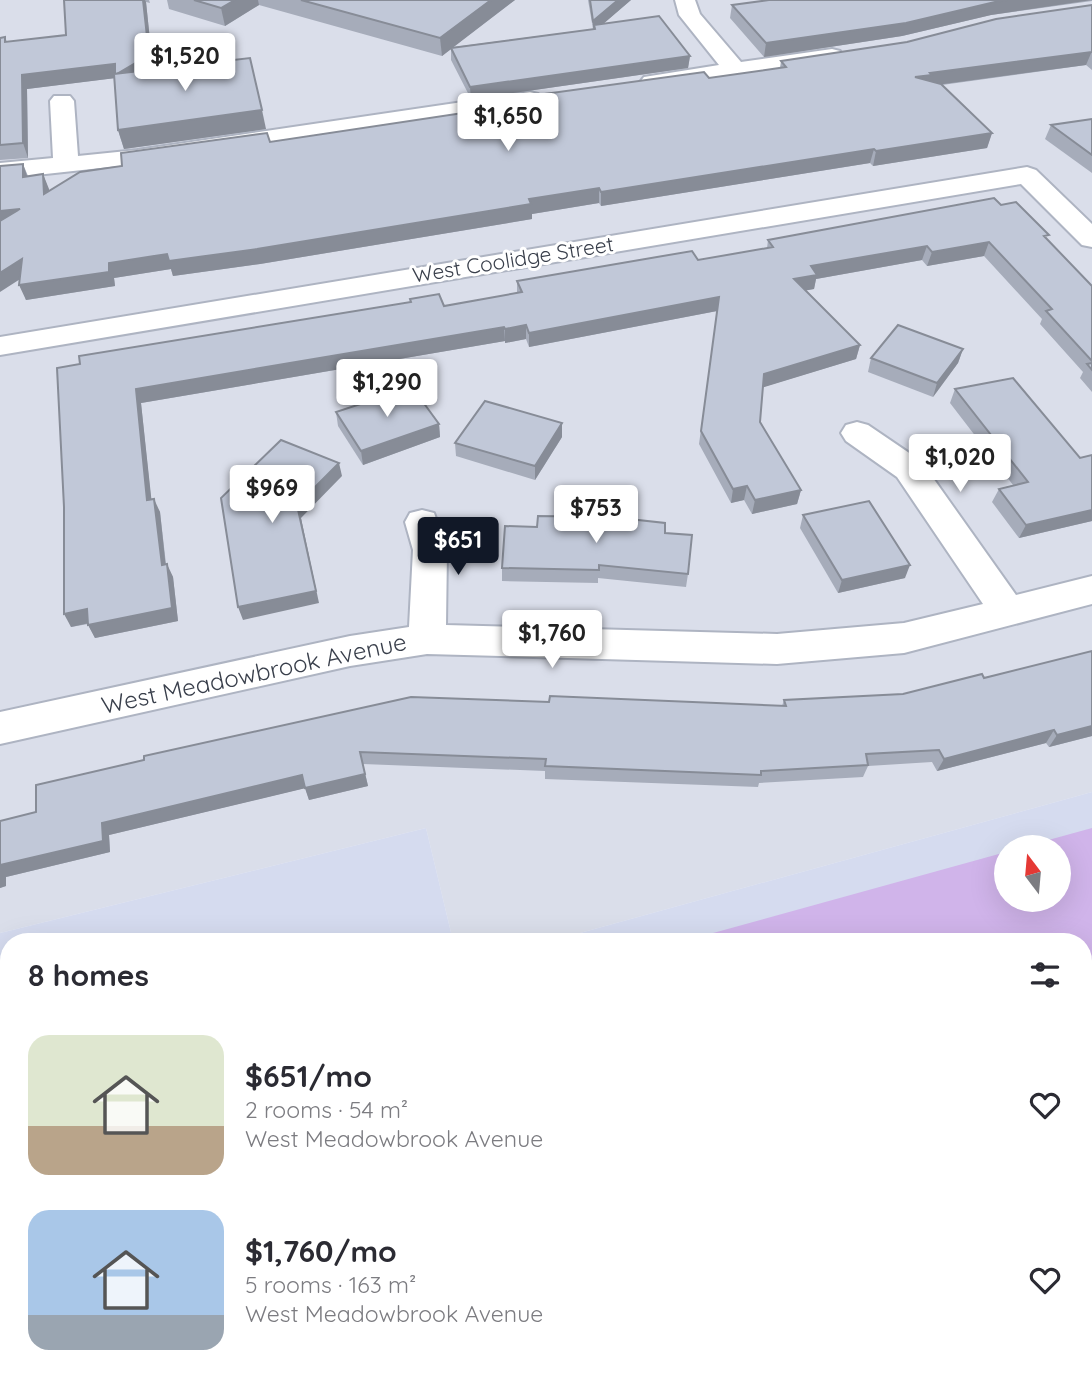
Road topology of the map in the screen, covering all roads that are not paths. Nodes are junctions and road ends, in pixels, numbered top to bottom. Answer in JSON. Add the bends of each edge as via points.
{"nodes":[{"id":1,"x":685,"y":0,"type":"edge"},
{"id":2,"x":853,"y":53,"type":"edge"},
{"id":3,"x":735,"y":70,"type":"junction"},
{"id":4,"x":626,"y":85,"type":"edge"},
{"id":5,"x":558,"y":95,"type":"edge"},
{"id":6,"x":62,"y":101,"type":"dead end"},
{"id":7,"x":66,"y":164,"type":"junction"},
{"id":8,"x":0,"y":171,"type":"edge"},
{"id":9,"x":1092,"y":239,"type":"edge"},
{"id":10,"x":0,"y":346,"type":"edge"},
{"id":11,"x":857,"y":433,"type":"dead end"},
{"id":12,"x":422,"y":522,"type":"dead end"},
{"id":13,"x":1092,"y":590,"type":"edge"},
{"id":14,"x":1008,"y":612,"type":"junction"},
{"id":15,"x":427,"y":639,"type":"junction"},
{"id":16,"x":0,"y":728,"type":"edge"}],
"edges":[{"from":1,"to":3,"type":"street","via":[[690,15]]},
{"from":2,"to":3,"type":"street"},
{"from":3,"to":4,"type":"street"},
{"from":5,"to":7,"type":"street"},
{"from":6,"to":7,"type":"street"},
{"from":7,"to":8,"type":"street"},
{"from":9,"to":10,"type":"street","name":"West Coolidge Street","via":[[1027,175]]},
{"from":11,"to":14,"type":"street","via":[[909,469]]},
{"from":12,"to":15,"type":"street","via":[[430,550]]},
{"from":13,"to":14,"type":"street","name":"West Meadowbrook Avenue"},
{"from":14,"to":15,"type":"street","name":"West Meadowbrook Avenue","via":[[904,638],[777,649]]},
{"from":15,"to":16,"type":"street","name":"West Meadowbrook Avenue","via":[[349,651]]}]}
